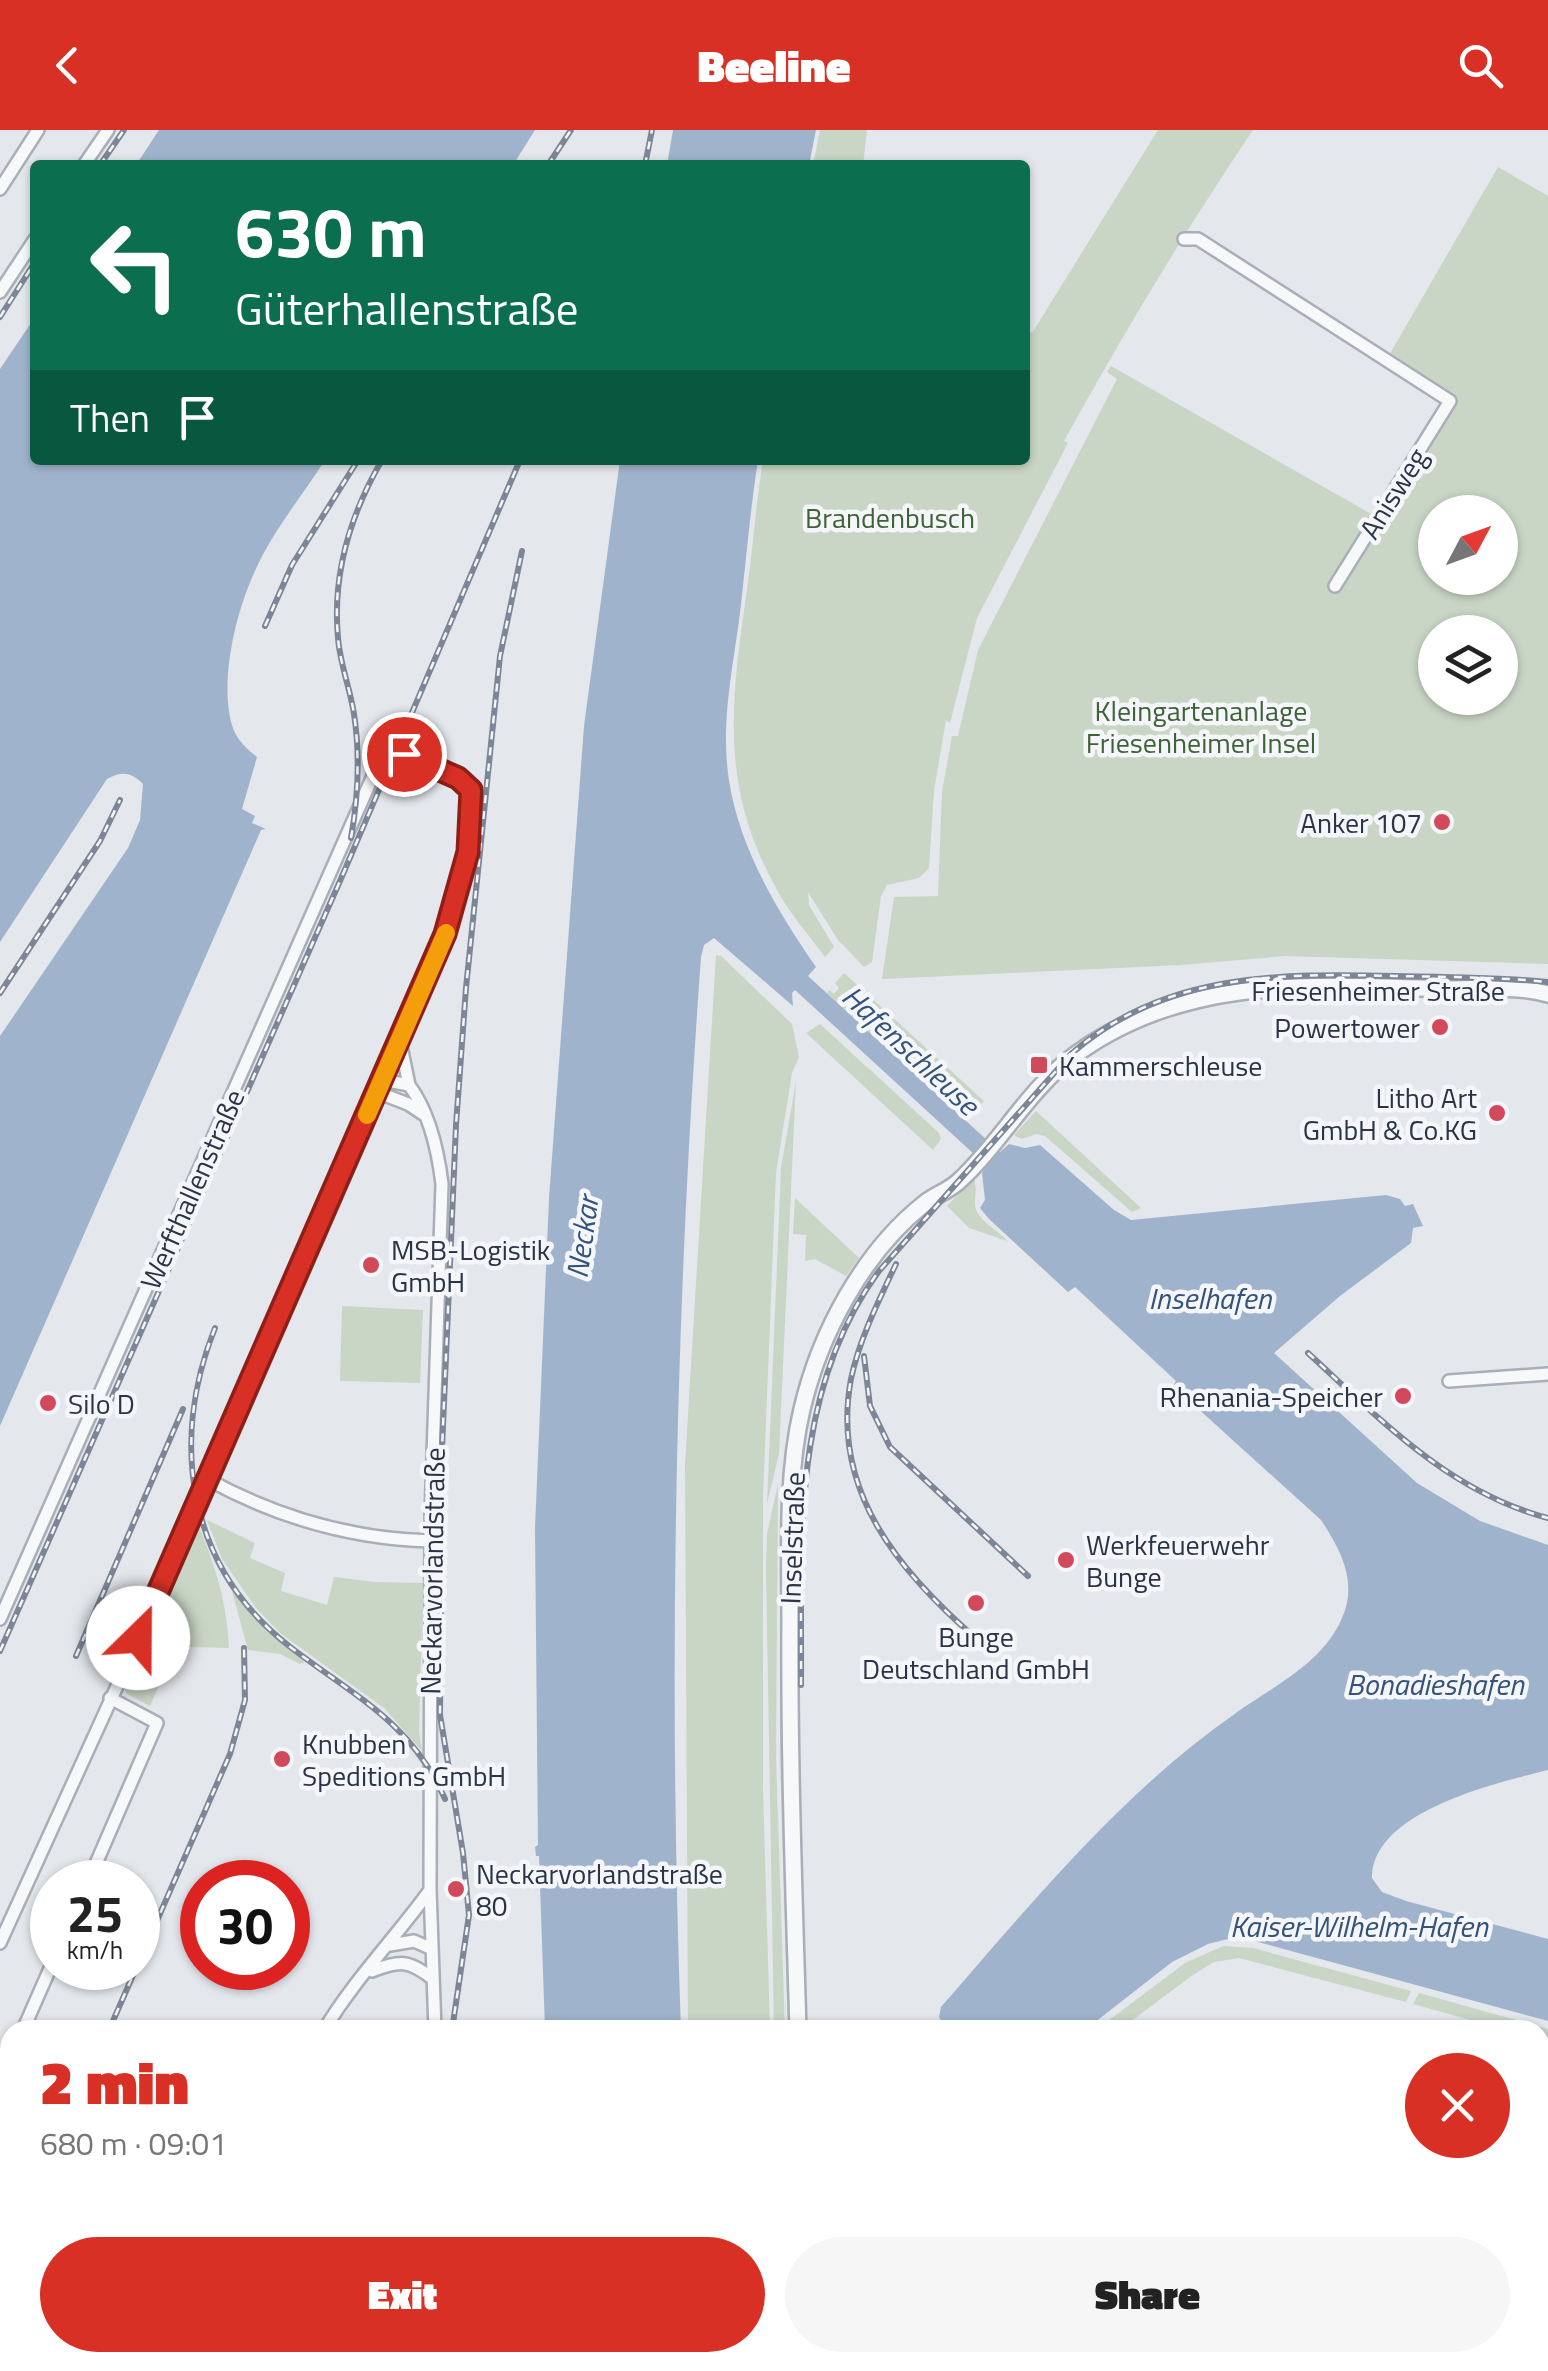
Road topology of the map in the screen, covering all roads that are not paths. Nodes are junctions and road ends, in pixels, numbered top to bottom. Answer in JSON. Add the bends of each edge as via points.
{"nodes":[{"id":1,"x":38,"y":130,"type":"edge"},
{"id":2,"x":108,"y":130,"type":"edge"},
{"id":3,"x":87,"y":160,"type":"edge"},
{"id":4,"x":0,"y":189,"type":"edge"},
{"id":5,"x":1184,"y":239,"type":"dead end"},
{"id":6,"x":30,"y":247,"type":"edge"},
{"id":7,"x":0,"y":292,"type":"edge"},
{"id":8,"x":1335,"y":586,"type":"dead end"},
{"id":9,"x":1548,"y":994,"type":"edge"},
{"id":10,"x":400,"y":1041,"type":"junction"},
{"id":11,"x":380,"y":1086,"type":"junction"},
{"id":12,"x":410,"y":1086,"type":"junction"},
{"id":13,"x":423,"y":1114,"type":"junction"},
{"id":14,"x":1012,"y":1122,"type":"joint"},
{"id":15,"x":1548,"y":1374,"type":"edge"},
{"id":16,"x":1449,"y":1381,"type":"dead end"},
{"id":17,"x":206,"y":1480,"type":"junction"},
{"id":18,"x":431,"y":1541,"type":"junction"},
{"id":19,"x":0,"y":1619,"type":"edge"},
{"id":20,"x":110,"y":1698,"type":"junction"},
{"id":21,"x":98,"y":1860,"type":"edge"},
{"id":22,"x":430,"y":1889,"type":"junction"},
{"id":23,"x":0,"y":1944,"type":"edge"},
{"id":24,"x":390,"y":1946,"type":"junction"},
{"id":25,"x":432,"y":1949,"type":"junction"},
{"id":26,"x":414,"y":1964,"type":"junction"},
{"id":27,"x":368,"y":1972,"type":"junction"},
{"id":28,"x":433,"y":1978,"type":"junction"},
{"id":29,"x":41,"y":1990,"type":"edge"},
{"id":30,"x":27,"y":2020,"type":"edge"},
{"id":31,"x":330,"y":2020,"type":"edge"},
{"id":32,"x":435,"y":2020,"type":"edge"},
{"id":33,"x":798,"y":2020,"type":"edge"}],
"edges":[{"from":1,"to":4,"type":"street"},
{"from":2,"to":3,"type":"street"},
{"from":5,"to":8,"type":"street","name":"Anisweg","via":[[1198,238],[1450,400]]},
{"from":6,"to":7,"type":"street"},
{"from":9,"to":14,"type":"street","name":"Friesenheimer Straße","via":[[1326,985],[1261,987],[1186,1001],[1124,1025],[1074,1056]]},
{"from":10,"to":11,"type":"street"},
{"from":10,"to":12,"type":"street","name":"Neckarvorlandstraße"},
{"from":10,"to":19,"type":"street","name":"Werfthallenstraße","via":[[458,894],[473,796],[468,784],[404,754],[376,768]]},
{"from":11,"to":12,"type":"street"},
{"from":11,"to":13,"type":"street"},
{"from":11,"to":17,"type":"street"},
{"from":12,"to":13,"type":"street","name":"Neckarvorlandstraße"},
{"from":13,"to":18,"type":"street","name":"Neckarvorlandstraße","via":[[439,1162],[443,1213]]},
{"from":14,"to":33,"type":"street","name":"Inselstraße","via":[[954,1186],[921,1206],[864,1271],[828,1333],[802,1408],[790,1521]]},
{"from":15,"to":16,"type":"street"},
{"from":17,"to":18,"type":"street","via":[[313,1526]]},
{"from":17,"to":20,"type":"street"},
{"from":18,"to":22,"type":"street","name":"Neckarvorlandstraße"},
{"from":20,"to":21,"type":"street","via":[[157,1723]]},
{"from":20,"to":23,"type":"street"},
{"from":22,"to":24,"type":"street"},
{"from":22,"to":25,"type":"street","name":"Neckarvorlandstraße"},
{"from":24,"to":25,"type":"street","via":[[414,1941]]},
{"from":24,"to":27,"type":"street"},
{"from":25,"to":26,"type":"street"},
{"from":25,"to":28,"type":"street","name":"Neckarvorlandstraße"},
{"from":26,"to":27,"type":"street"},
{"from":26,"to":28,"type":"street"},
{"from":27,"to":31,"type":"street"},
{"from":28,"to":32,"type":"street","name":"Neckarvorlandstraße"},
{"from":29,"to":30,"type":"street"}]}
